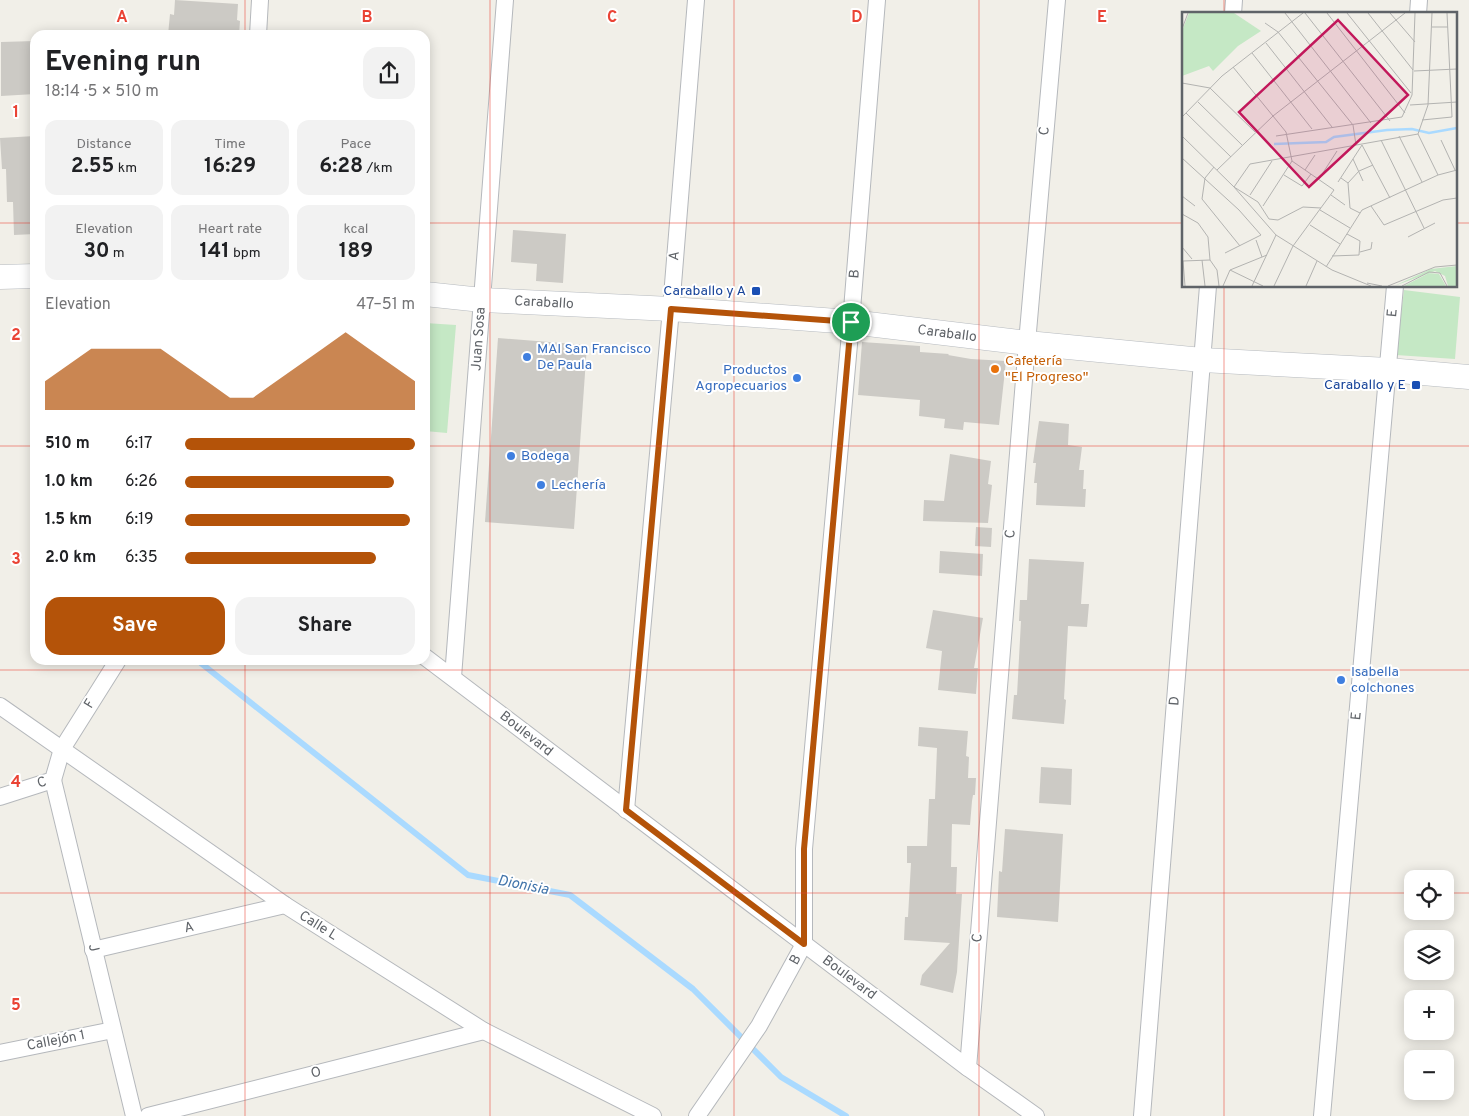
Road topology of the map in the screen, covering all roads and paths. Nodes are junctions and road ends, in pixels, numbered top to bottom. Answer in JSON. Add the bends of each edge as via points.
{"nodes":[{"id":1,"x":260,"y":0,"type":"edge"},
{"id":2,"x":505,"y":0,"type":"edge"},
{"id":3,"x":696,"y":0,"type":"edge"},
{"id":4,"x":877,"y":0,"type":"edge"},
{"id":5,"x":1057,"y":0,"type":"edge"},
{"id":6,"x":258,"y":30,"type":"edge"},
{"id":7,"x":30,"y":276,"type":"edge"},
{"id":8,"x":0,"y":277,"type":"edge"},
{"id":9,"x":1208,"y":288,"type":"edge"},
{"id":10,"x":1395,"y":288,"type":"edge"},
{"id":11,"x":430,"y":295,"type":"edge"},
{"id":12,"x":482,"y":300,"type":"junction"},
{"id":13,"x":671,"y":309,"type":"junction"},
{"id":14,"x":851,"y":322,"type":"junction"},
{"id":15,"x":1027,"y":343,"type":"junction"},
{"id":16,"x":1202,"y":360,"type":"junction"},
{"id":17,"x":1388,"y":370,"type":"junction"},
{"id":18,"x":1469,"y":377,"type":"edge"},
{"id":19,"x":430,"y":661,"type":"edge"},
{"id":20,"x":115,"y":665,"type":"edge"},
{"id":21,"x":452,"y":677,"type":"junction"},
{"id":22,"x":0,"y":706,"type":"edge"},
{"id":23,"x":62,"y":749,"type":"junction"},
{"id":24,"x":53,"y":780,"type":"junction"},
{"id":25,"x":0,"y":797,"type":"edge"},
{"id":26,"x":626,"y":810,"type":"junction"},
{"id":27,"x":285,"y":905,"type":"junction"},
{"id":28,"x":804,"y":944,"type":"junction"},
{"id":29,"x":93,"y":950,"type":"junction"},
{"id":30,"x":112,"y":1030,"type":"junction"},
{"id":31,"x":484,"y":1031,"type":"junction"},
{"id":32,"x":0,"y":1053,"type":"edge"},
{"id":33,"x":968,"y":1068,"type":"junction"},
{"id":34,"x":134,"y":1116,"type":"edge"},
{"id":35,"x":148,"y":1116,"type":"edge"},
{"id":36,"x":653,"y":1116,"type":"edge"},
{"id":37,"x":697,"y":1116,"type":"edge"},
{"id":38,"x":1036,"y":1116,"type":"edge"},
{"id":39,"x":1142,"y":1116,"type":"edge"},
{"id":40,"x":1322,"y":1116,"type":"edge"}],
"edges":[{"from":1,"to":6,"type":"street"},
{"from":2,"to":12,"type":"street","name":"Juan Sosa"},
{"from":3,"to":13,"type":"street","name":"A"},
{"from":4,"to":14,"type":"street","name":"B"},
{"from":5,"to":15,"type":"street","name":"C"},
{"from":7,"to":8,"type":"street"},
{"from":9,"to":16,"type":"street","name":"D"},
{"from":10,"to":17,"type":"street","name":"E"},
{"from":11,"to":12,"type":"street","name":"Caraballo"},
{"from":12,"to":13,"type":"street","name":"Caraballo"},
{"from":12,"to":21,"type":"street","name":"Juan Sosa"},
{"from":13,"to":14,"type":"street","name":"Caraballo"},
{"from":13,"to":26,"type":"street","name":"A"},
{"from":14,"to":15,"type":"street","name":"Caraballo"},
{"from":14,"to":28,"type":"street","name":"B","via":[[804,849]]},
{"from":15,"to":16,"type":"street","name":"Caraballo"},
{"from":15,"to":33,"type":"street","name":"C"},
{"from":16,"to":17,"type":"street","name":"Caraballo"},
{"from":16,"to":39,"type":"street","name":"D"},
{"from":17,"to":18,"type":"street","name":"Caraballo"},
{"from":17,"to":40,"type":"street","name":"E"},
{"from":19,"to":21,"type":"street","name":"Boulevard"},
{"from":20,"to":23,"type":"street","name":"F"},
{"from":21,"to":26,"type":"street","name":"Boulevard"},
{"from":22,"to":23,"type":"street","name":"Calle L"},
{"from":23,"to":24,"type":"street","name":"C"},
{"from":23,"to":27,"type":"street","name":"Calle L"},
{"from":24,"to":25,"type":"street","name":"C"},
{"from":24,"to":29,"type":"street","name":"J"},
{"from":26,"to":28,"type":"street","name":"Boulevard"},
{"from":27,"to":29,"type":"street","name":"A"},
{"from":27,"to":31,"type":"street","name":"Calle L"},
{"from":28,"to":33,"type":"street","name":"Boulevard"},
{"from":28,"to":37,"type":"street","name":"B","via":[[759,1026]]},
{"from":29,"to":30,"type":"street","name":"J"},
{"from":30,"to":32,"type":"street","name":"Callejón 1"},
{"from":30,"to":34,"type":"street","name":"J"},
{"from":31,"to":35,"type":"street","name":"O"},
{"from":31,"to":36,"type":"street","name":"Calle L"},
{"from":33,"to":38,"type":"street","name":"Boulevard"}]}
